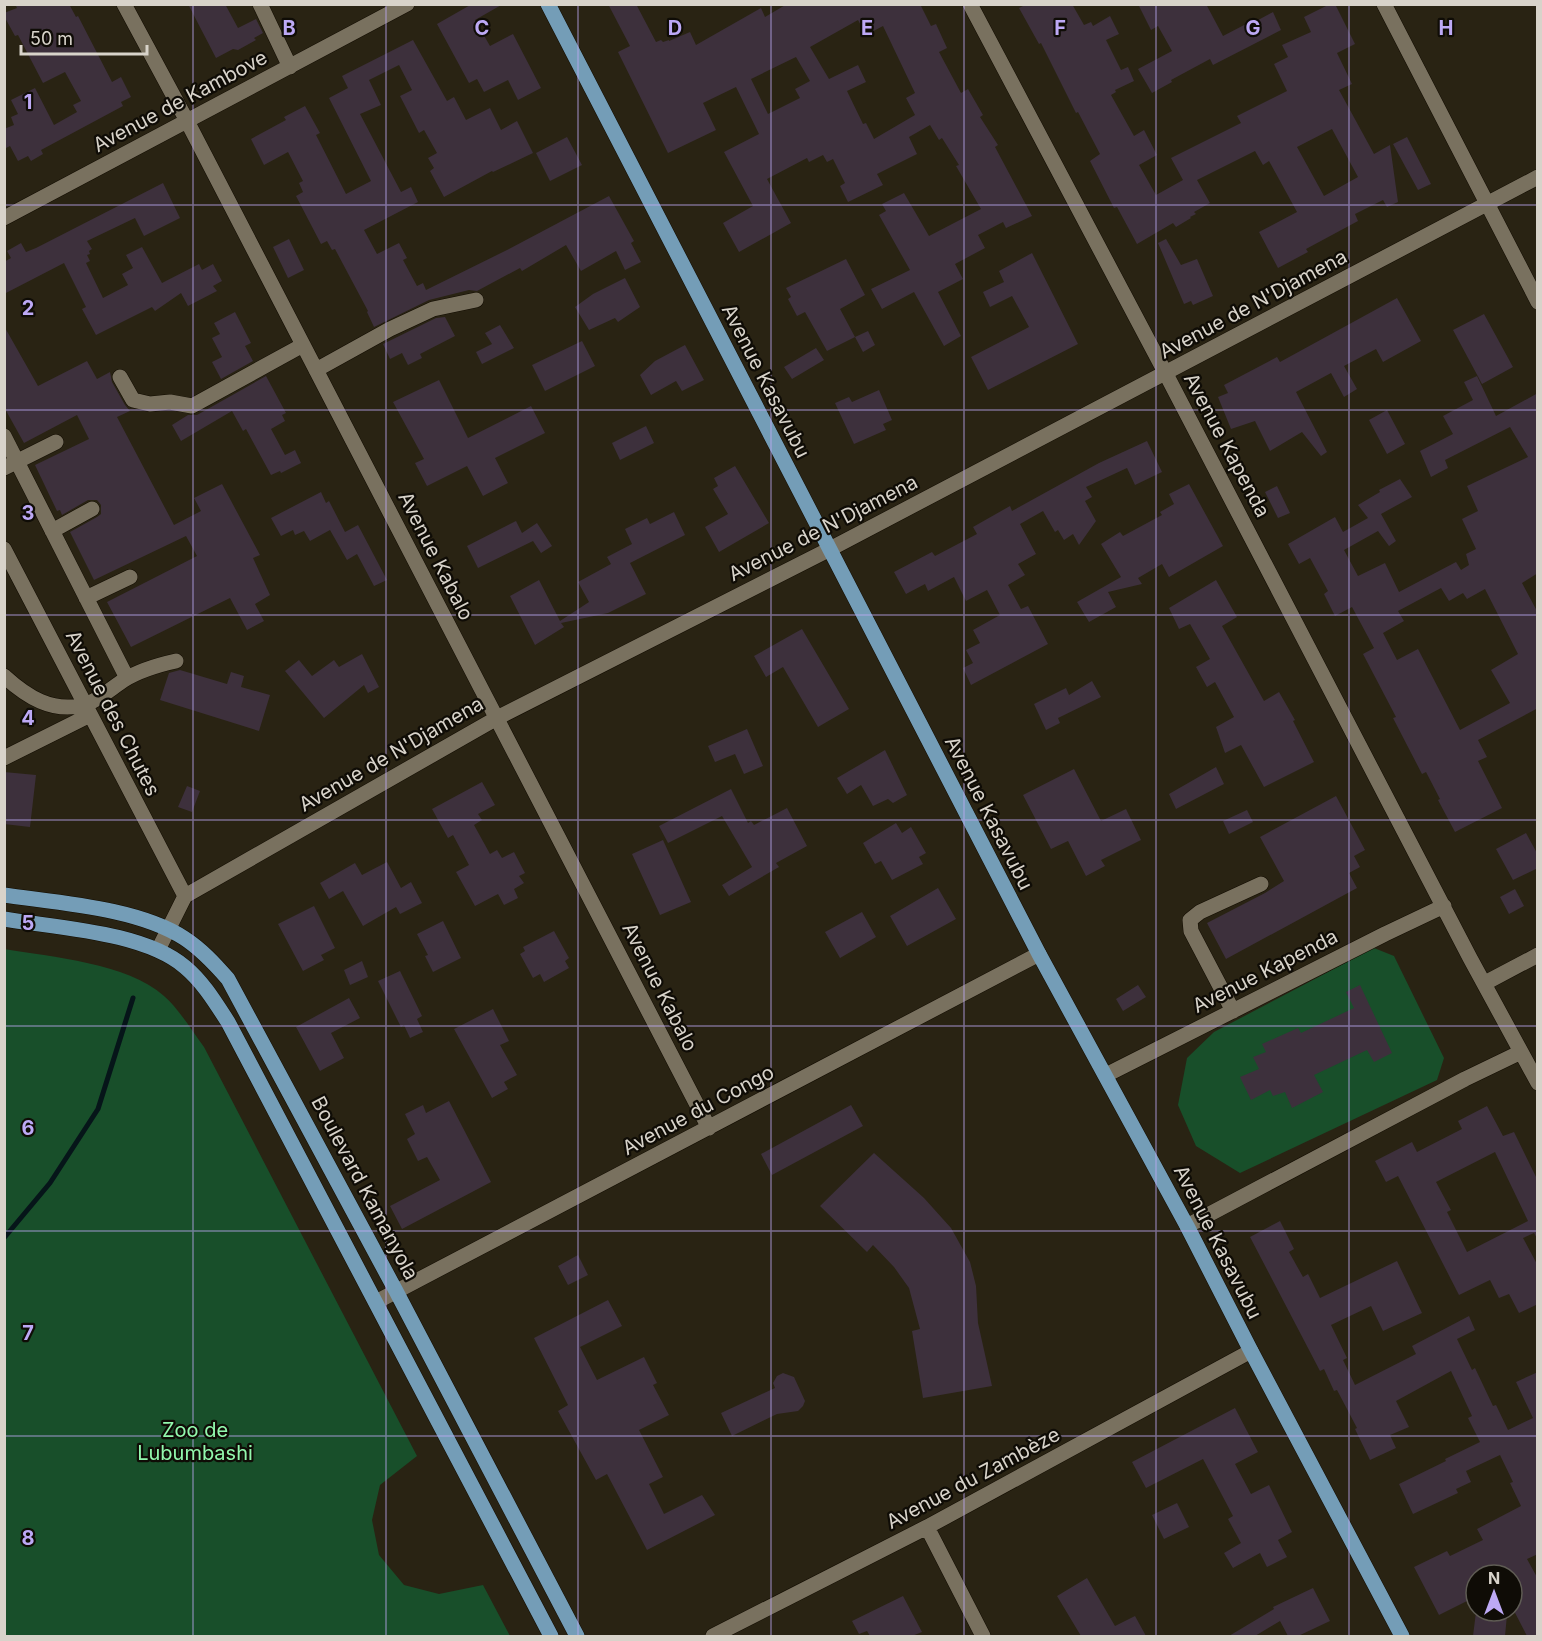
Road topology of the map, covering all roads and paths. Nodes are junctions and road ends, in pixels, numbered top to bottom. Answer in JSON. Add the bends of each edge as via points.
{"nodes":[{"id":1,"x":124,"y":4,"type":"edge"},
{"id":2,"x":260,"y":4,"type":"edge"},
{"id":3,"x":407,"y":4,"type":"edge"},
{"id":4,"x":548,"y":4,"type":"edge"},
{"id":5,"x":970,"y":4,"type":"edge"},
{"id":6,"x":1384,"y":4,"type":"edge"},
{"id":7,"x":290,"y":67,"type":"junction"},
{"id":8,"x":186,"y":122,"type":"junction"},
{"id":9,"x":1538,"y":177,"type":"edge"},
{"id":10,"x":1486,"y":204,"type":"junction"},
{"id":11,"x":4,"y":218,"type":"edge"},
{"id":12,"x":476,"y":300,"type":"dead end"},
{"id":13,"x":1538,"y":302,"type":"edge"},
{"id":14,"x":303,"y":345,"type":"junction"},
{"id":15,"x":316,"y":370,"type":"junction"},
{"id":16,"x":1166,"y":374,"type":"junction"},
{"id":17,"x":120,"y":377,"type":"dead end"},
{"id":18,"x":4,"y":436,"type":"edge"},
{"id":19,"x":56,"y":442,"type":"dead end"},
{"id":20,"x":11,"y":465,"type":"edge"},
{"id":21,"x":92,"y":509,"type":"dead end"},
{"id":22,"x":52,"y":531,"type":"junction"},
{"id":23,"x":830,"y":549,"type":"junction"},
{"id":24,"x":5,"y":552,"type":"edge"},
{"id":25,"x":130,"y":577,"type":"dead end"},
{"id":26,"x":86,"y":598,"type":"junction"},
{"id":27,"x":176,"y":661,"type":"dead end"},
{"id":28,"x":4,"y":676,"type":"edge"},
{"id":29,"x":127,"y":678,"type":"junction"},
{"id":30,"x":88,"y":710,"type":"junction"},
{"id":31,"x":497,"y":718,"type":"junction"},
{"id":32,"x":4,"y":758,"type":"edge"},
{"id":33,"x":1261,"y":884,"type":"dead end"},
{"id":34,"x":4,"y":895,"type":"edge"},
{"id":35,"x":185,"y":896,"type":"junction"},
{"id":36,"x":1444,"y":906,"type":"junction"},
{"id":37,"x":4,"y":919,"type":"edge"},
{"id":38,"x":168,"y":929,"type":"junction"},
{"id":39,"x":158,"y":950,"type":"junction"},
{"id":40,"x":1039,"y":954,"type":"junction"},
{"id":41,"x":1538,"y":955,"type":"edge"},
{"id":42,"x":1485,"y":983,"type":"junction"},
{"id":43,"x":1233,"y":1011,"type":"junction"},
{"id":44,"x":1521,"y":1052,"type":"junction"},
{"id":45,"x":1106,"y":1075,"type":"junction"},
{"id":46,"x":1538,"y":1083,"type":"edge"},
{"id":47,"x":709,"y":1128,"type":"junction"},
{"id":48,"x":1187,"y":1226,"type":"junction"},
{"id":49,"x":396,"y":1291,"type":"junction"},
{"id":50,"x":376,"y":1302,"type":"junction"},
{"id":51,"x":1251,"y":1351,"type":"junction"},
{"id":52,"x":927,"y":1527,"type":"junction"},
{"id":53,"x":551,"y":1636,"type":"edge"},
{"id":54,"x":577,"y":1636,"type":"edge"},
{"id":55,"x":713,"y":1636,"type":"edge"},
{"id":56,"x":983,"y":1636,"type":"edge"},
{"id":57,"x":1402,"y":1636,"type":"edge"}],
"edges":[{"from":1,"to":8,"type":"street","name":"Avenue Kabalo"},
{"from":2,"to":7,"type":"street"},
{"from":3,"to":7,"type":"street","name":"Avenue de Kambove"},
{"from":4,"to":23,"type":"main road","name":"Avenue Kasavubu"},
{"from":5,"to":16,"type":"street","name":"Avenue Kapenda"},
{"from":6,"to":10,"type":"street"},
{"from":7,"to":8,"type":"street","name":"Avenue de Kambove"},
{"from":8,"to":11,"type":"street","name":"Avenue de Kambove"},
{"from":8,"to":14,"type":"street","name":"Avenue Kabalo"},
{"from":9,"to":10,"type":"street","name":"Avenue de N'Djamena"},
{"from":10,"to":13,"type":"street"},
{"from":10,"to":16,"type":"street","name":"Avenue de N'Djamena"},
{"from":12,"to":15,"type":"street","via":[[433,309]]},
{"from":14,"to":15,"type":"street","name":"Avenue Kabalo"},
{"from":14,"to":17,"type":"street","via":[[192,406],[133,400]]},
{"from":15,"to":31,"type":"street","name":"Avenue Kabalo"},
{"from":16,"to":23,"type":"street","name":"Avenue de N'Djamena"},
{"from":16,"to":36,"type":"street","name":"Avenue Kapenda"},
{"from":18,"to":20,"type":"street"},
{"from":19,"to":20,"type":"street"},
{"from":20,"to":22,"type":"street"},
{"from":21,"to":22,"type":"street"},
{"from":22,"to":26,"type":"street"},
{"from":23,"to":31,"type":"street","name":"Avenue de N'Djamena"},
{"from":23,"to":40,"type":"main road","name":"Avenue Kasavubu"},
{"from":24,"to":30,"type":"street","name":"Avenue des Chutes"},
{"from":25,"to":26,"type":"street"},
{"from":26,"to":29,"type":"street"},
{"from":27,"to":29,"type":"street"},
{"from":28,"to":30,"type":"street","via":[[36,701]]},
{"from":29,"to":30,"type":"street"},
{"from":30,"to":32,"type":"street"},
{"from":30,"to":35,"type":"street","name":"Avenue des Chutes"},
{"from":31,"to":35,"type":"street","name":"Avenue de N'Djamena"},
{"from":31,"to":47,"type":"street","name":"Avenue Kabalo"},
{"from":33,"to":43,"type":"street","via":[[1190,920],[1191,931]]},
{"from":34,"to":38,"type":"main road","name":"Boulevard Kamanyola","via":[[126,915]]},
{"from":35,"to":38,"type":"street"},
{"from":36,"to":42,"type":"street","name":"Avenue Kapenda"},
{"from":36,"to":43,"type":"street","name":"Avenue Kapenda"},
{"from":37,"to":39,"type":"main road","via":[[120,937]]},
{"from":38,"to":39,"type":"street"},
{"from":38,"to":49,"type":"main road","name":"Boulevard Kamanyola","via":[[206,954],[233,987]]},
{"from":39,"to":50,"type":"main road","via":[[196,977],[228,1022]]},
{"from":40,"to":45,"type":"main road","name":"Avenue Kasavubu"},
{"from":40,"to":47,"type":"street","name":"Avenue du Congo"},
{"from":41,"to":42,"type":"street"},
{"from":42,"to":44,"type":"street","name":"Avenue Kapenda"},
{"from":43,"to":45,"type":"street","name":"Avenue Kapenda"},
{"from":44,"to":46,"type":"street","name":"Avenue Kapenda"},
{"from":44,"to":48,"type":"street"},
{"from":45,"to":48,"type":"main road","name":"Avenue Kasavubu"},
{"from":47,"to":49,"type":"street","name":"Avenue du Congo"},
{"from":48,"to":51,"type":"main road","name":"Avenue Kasavubu"},
{"from":49,"to":50,"type":"street","name":"Avenue du Congo"},
{"from":49,"to":54,"type":"main road","name":"Boulevard Kamanyola"},
{"from":50,"to":53,"type":"main road"},
{"from":51,"to":52,"type":"street","name":"Avenue du Zambèze"},
{"from":51,"to":57,"type":"main road","name":"Avenue Kasavubu"},
{"from":52,"to":55,"type":"street","name":"Avenue du Zambèze"},
{"from":52,"to":56,"type":"street"}]}
